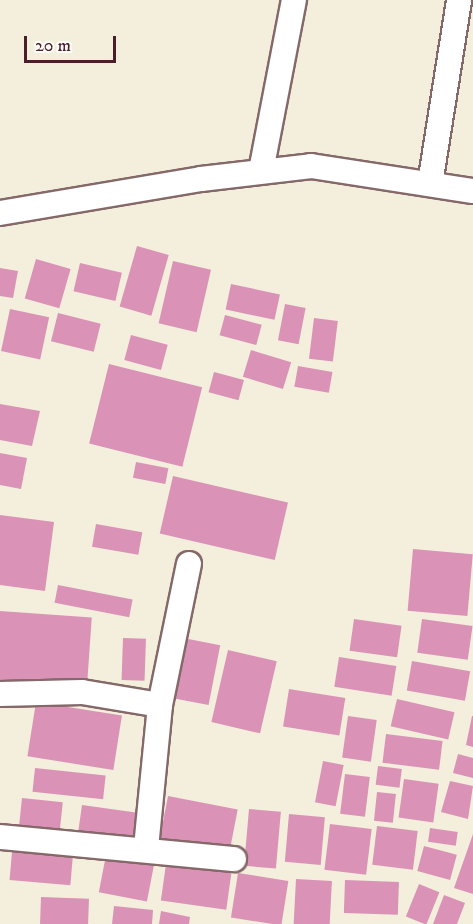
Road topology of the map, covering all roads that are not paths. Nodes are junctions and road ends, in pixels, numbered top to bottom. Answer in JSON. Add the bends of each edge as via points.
{"nodes":[{"id":1,"x":294,"y":0,"type":"edge"},
{"id":2,"x":459,"y":0,"type":"edge"},
{"id":3,"x":261,"y":171,"type":"junction"},
{"id":4,"x":430,"y":184,"type":"junction"},
{"id":5,"x":473,"y":191,"type":"edge"},
{"id":6,"x":0,"y":213,"type":"edge"},
{"id":7,"x":189,"y":564,"type":"dead end"},
{"id":8,"x":0,"y":694,"type":"edge"},
{"id":9,"x":160,"y":705,"type":"junction"},
{"id":10,"x":0,"y":837,"type":"edge"},
{"id":11,"x":146,"y":848,"type":"junction"},
{"id":12,"x":234,"y":859,"type":"dead end"}],
"edges":[{"from":1,"to":3,"type":"street"},
{"from":2,"to":4,"type":"street"},
{"from":3,"to":4,"type":"street","via":[[311,166]]},
{"from":3,"to":6,"type":"street"},
{"from":4,"to":5,"type":"street"},
{"from":7,"to":9,"type":"street"},
{"from":8,"to":9,"type":"street","via":[[82,692]]},
{"from":9,"to":11,"type":"street"},
{"from":10,"to":11,"type":"street"},
{"from":11,"to":12,"type":"street"}]}
